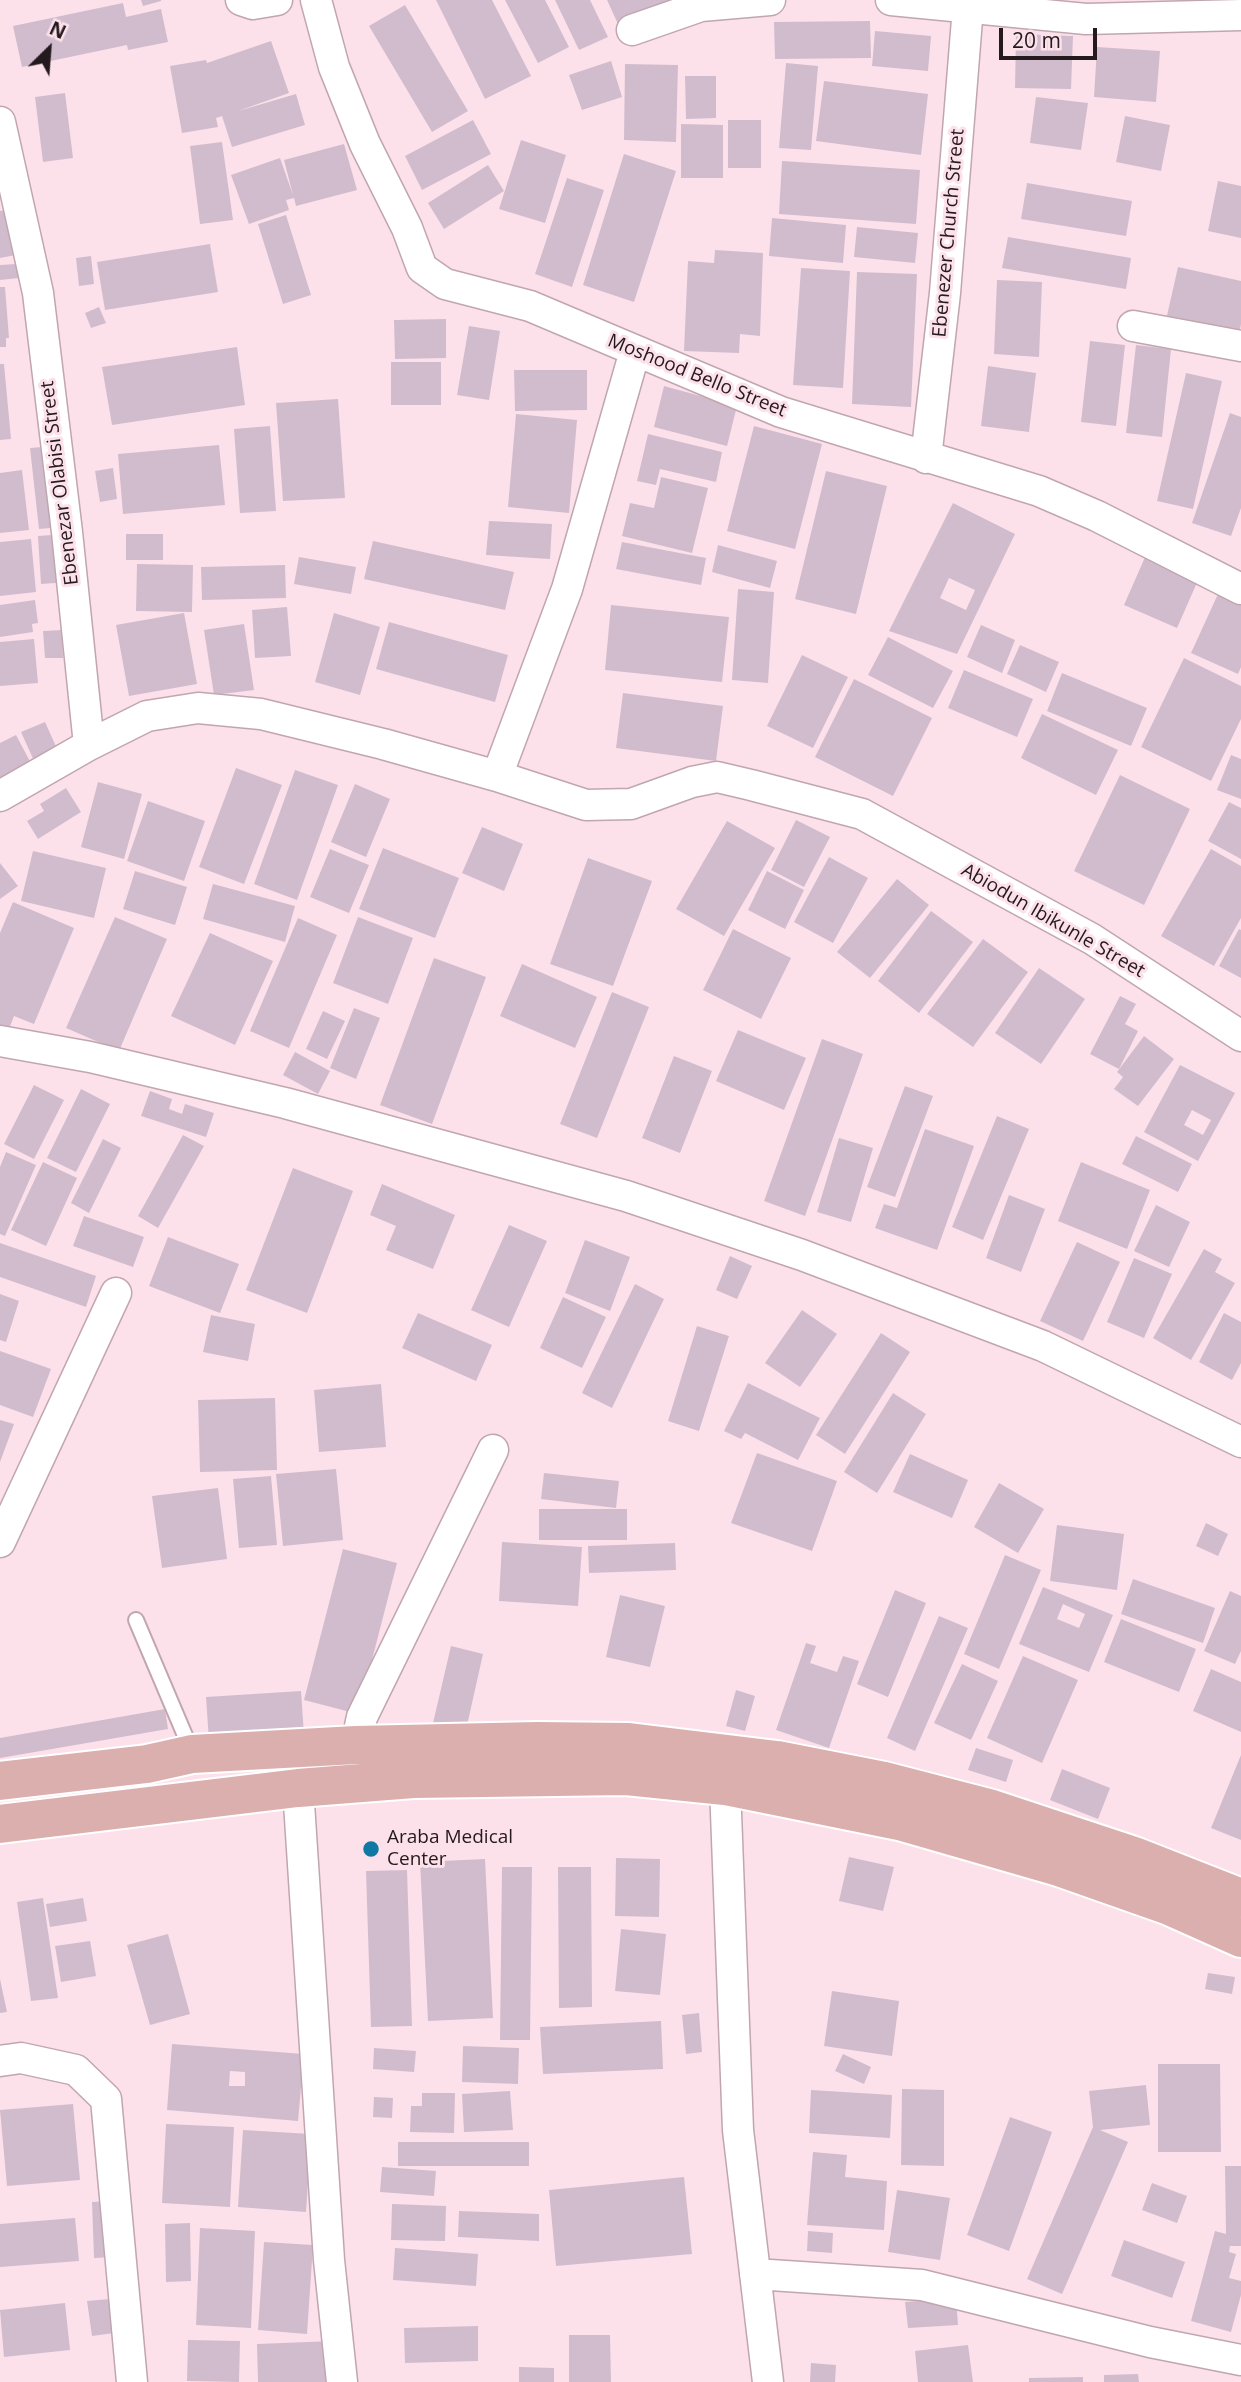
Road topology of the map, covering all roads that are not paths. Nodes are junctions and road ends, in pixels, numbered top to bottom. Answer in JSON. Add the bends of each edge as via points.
{"nodes":[{"id":1,"x":241,"y":0,"type":"edge"},
{"id":2,"x":278,"y":0,"type":"edge"},
{"id":3,"x":316,"y":0,"type":"edge"},
{"id":4,"x":770,"y":0,"type":"edge"},
{"id":5,"x":891,"y":0,"type":"edge"},
{"id":6,"x":968,"y":7,"type":"junction"},
{"id":7,"x":1241,"y":15,"type":"edge"},
{"id":8,"x":632,"y":30,"type":"dead end"},
{"id":9,"x":0,"y":122,"type":"edge"},
{"id":10,"x":1133,"y":326,"type":"dead end"},
{"id":11,"x":1241,"y":346,"type":"edge"},
{"id":12,"x":635,"y":351,"type":"junction"},
{"id":13,"x":926,"y":458,"type":"junction"},
{"id":14,"x":1241,"y":589,"type":"edge"},
{"id":15,"x":89,"y":746,"type":"junction"},
{"id":16,"x":497,"y":776,"type":"junction"},
{"id":17,"x":0,"y":796,"type":"edge"},
{"id":18,"x":1241,"y":1035,"type":"edge"},
{"id":19,"x":0,"y":1041,"type":"edge"},
{"id":20,"x":116,"y":1293,"type":"dead end"},
{"id":21,"x":1241,"y":1441,"type":"edge"},
{"id":22,"x":493,"y":1450,"type":"dead end"},
{"id":23,"x":0,"y":1542,"type":"edge"},
{"id":24,"x":136,"y":1620,"type":"dead end"},
{"id":25,"x":356,"y":1745,"type":"junction"},
{"id":26,"x":192,"y":1754,"type":"junction"},
{"id":27,"x":0,"y":1781,"type":"edge"},
{"id":28,"x":725,"y":1786,"type":"junction"},
{"id":29,"x":298,"y":1788,"type":"junction"},
{"id":30,"x":0,"y":1824,"type":"edge"},
{"id":31,"x":1241,"y":1898,"type":"edge"},
{"id":32,"x":1241,"y":1938,"type":"edge"},
{"id":33,"x":0,"y":2061,"type":"edge"},
{"id":34,"x":755,"y":2274,"type":"junction"},
{"id":35,"x":1241,"y":2360,"type":"edge"},
{"id":36,"x":132,"y":2382,"type":"edge"},
{"id":37,"x":342,"y":2382,"type":"edge"},
{"id":38,"x":768,"y":2382,"type":"edge"}],
"edges":[{"from":1,"to":2,"type":"street","via":[[253,4]]},
{"from":3,"to":12,"type":"street","name":"Moshood Bello Street","via":[[339,80],[422,268],[445,284],[530,306]]},
{"from":4,"to":8,"type":"street","via":[[701,6]]},
{"from":5,"to":6,"type":"street"},
{"from":6,"to":7,"type":"street","via":[[1086,19]]},
{"from":6,"to":13,"type":"street","name":"Ebenezer Church Street","via":[[945,293]]},
{"from":9,"to":15,"type":"street","name":"Ebenezar Olabisi Street","via":[[38,293]]},
{"from":10,"to":11,"type":"street"},
{"from":12,"to":13,"type":"street","name":"Moshood Bello Street","via":[[780,412]]},
{"from":12,"to":16,"type":"street","via":[[567,589]]},
{"from":13,"to":14,"type":"street","name":"Moshood Bello Street","via":[[1039,491]]},
{"from":15,"to":16,"type":"street","name":"Abiodun Ibikunle Street","via":[[147,716],[198,708],[261,714]]},
{"from":15,"to":17,"type":"street"},
{"from":16,"to":18,"type":"street","name":"Abiodun Ibikunle Street","via":[[586,805],[631,804],[717,777],[862,814],[1092,939]]},
{"from":19,"to":21,"type":"street","via":[[285,1103],[626,1196],[802,1255],[1043,1346]]},
{"from":20,"to":23,"type":"street"},
{"from":22,"to":25,"type":"street","via":[[362,1717]]},
{"from":24,"to":26,"type":"lane"},
{"from":25,"to":26,"type":"main road"},
{"from":25,"to":31,"type":"main road","via":[[629,1742],[778,1759],[992,1809],[1134,1856]]},
{"from":26,"to":27,"type":"main road","via":[[147,1764]]},
{"from":28,"to":29,"type":"main road","via":[[626,1776],[413,1779]]},
{"from":28,"to":32,"type":"main road","via":[[902,1822],[1059,1867],[1167,1905]]},
{"from":28,"to":34,"type":"street","via":[[738,2130]]},
{"from":29,"to":30,"type":"main road"},
{"from":29,"to":37,"type":"street","via":[[328,2260]]},
{"from":33,"to":36,"type":"street","via":[[21,2058],[76,2070],[106,2099]]},
{"from":34,"to":35,"type":"street","via":[[922,2285]]},
{"from":34,"to":38,"type":"street"}]}
